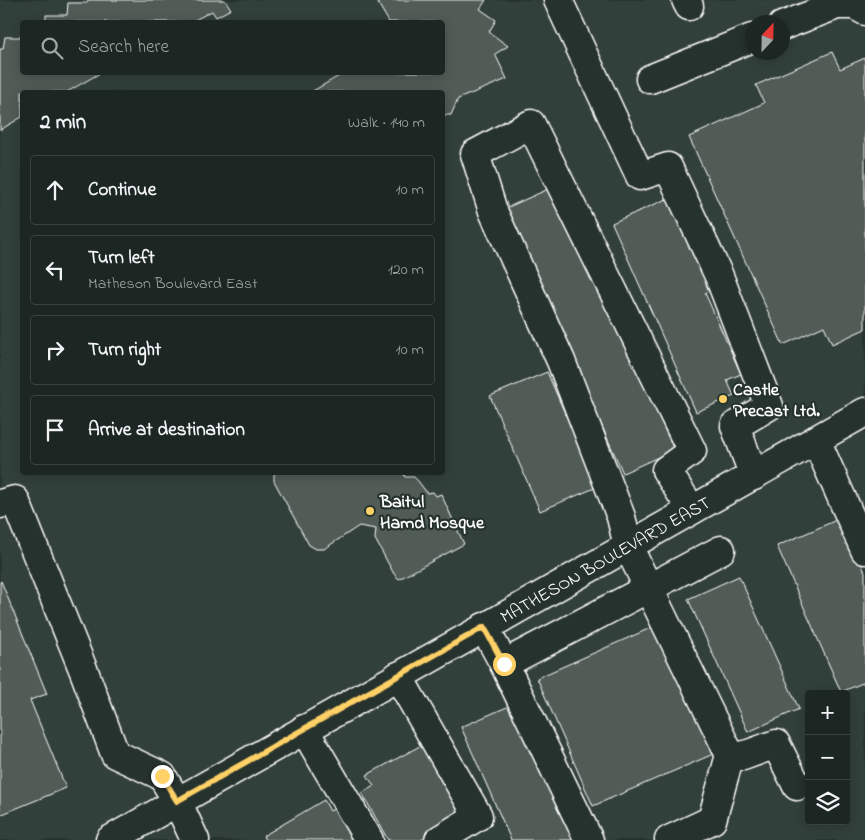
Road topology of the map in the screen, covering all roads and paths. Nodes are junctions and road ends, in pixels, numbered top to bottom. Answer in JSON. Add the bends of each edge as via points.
{"nodes":[{"id":1,"x":558,"y":0,"type":"edge"},
{"id":2,"x":865,"y":11,"type":"edge"},
{"id":3,"x":790,"y":23,"type":"edge"},
{"id":4,"x":745,"y":41,"type":"edge"},
{"id":5,"x":650,"y":79,"type":"dead end"},
{"id":6,"x":865,"y":412,"type":"edge"},
{"id":7,"x":816,"y":440,"type":"junction"},
{"id":8,"x":754,"y":476,"type":"junction"},
{"id":9,"x":0,"y":504,"type":"edge"},
{"id":10,"x":692,"y":510,"type":"junction"},
{"id":11,"x":628,"y":546,"type":"junction"},
{"id":12,"x":722,"y":550,"type":"dead end"},
{"id":13,"x":865,"y":550,"type":"edge"},
{"id":14,"x":649,"y":587,"type":"junction"},
{"id":15,"x":484,"y":627,"type":"junction"},
{"id":16,"x":504,"y":664,"type":"junction"},
{"id":17,"x":398,"y":676,"type":"junction"},
{"id":18,"x":304,"y":729,"type":"junction"},
{"id":19,"x":730,"y":755,"type":"junction"},
{"id":20,"x":797,"y":786,"type":"dead end"},
{"id":21,"x":177,"y":801,"type":"junction"},
{"id":22,"x":110,"y":840,"type":"edge"},
{"id":23,"x":195,"y":840,"type":"edge"},
{"id":24,"x":369,"y":840,"type":"edge"},
{"id":25,"x":439,"y":840,"type":"edge"},
{"id":26,"x":589,"y":840,"type":"edge"},
{"id":27,"x":668,"y":840,"type":"edge"}],
"edges":[{"from":1,"to":8,"type":"street","via":[[640,176],[668,167],[720,276],[769,406],[735,426]]},
{"from":2,"to":3,"type":"street","via":[[854,5],[837,5]]},
{"from":4,"to":5,"type":"street"},
{"from":6,"to":7,"type":"street","name":"MATHESON BOULEVARD EAST"},
{"from":7,"to":8,"type":"street","name":"MATHESON BOULEVARD EAST"},
{"from":7,"to":13,"type":"street"},
{"from":8,"to":10,"type":"street","name":"MATHESON BOULEVARD EAST"},
{"from":9,"to":21,"type":"street","via":[[15,500],[115,754],[162,776]]},
{"from":10,"to":11,"type":"street","name":"MATHESON BOULEVARD EAST"},
{"from":10,"to":11,"type":"street","via":[[666,470],[692,451],[531,124],[475,154],[493,211],[561,361]]},
{"from":11,"to":14,"type":"street"},
{"from":11,"to":15,"type":"street","name":"MATHESON BOULEVARD EAST"},
{"from":12,"to":14,"type":"street"},
{"from":14,"to":16,"type":"street"},
{"from":14,"to":19,"type":"street"},
{"from":15,"to":16,"type":"street"},
{"from":15,"to":17,"type":"street","name":"MATHESON BOULEVARD EAST"},
{"from":16,"to":26,"type":"street"},
{"from":17,"to":18,"type":"street","name":"MATHESON BOULEVARD EAST"},
{"from":17,"to":25,"type":"street","via":[[478,816]]},
{"from":18,"to":21,"type":"street","name":"MATHESON BOULEVARD EAST"},
{"from":18,"to":24,"type":"street"},
{"from":19,"to":20,"type":"street","via":[[743,756],[776,744]]},
{"from":19,"to":27,"type":"street","via":[[712,820]]},
{"from":21,"to":22,"type":"street","name":"MATHESON BOULEVARD EAST"},
{"from":21,"to":23,"type":"street"}]}
